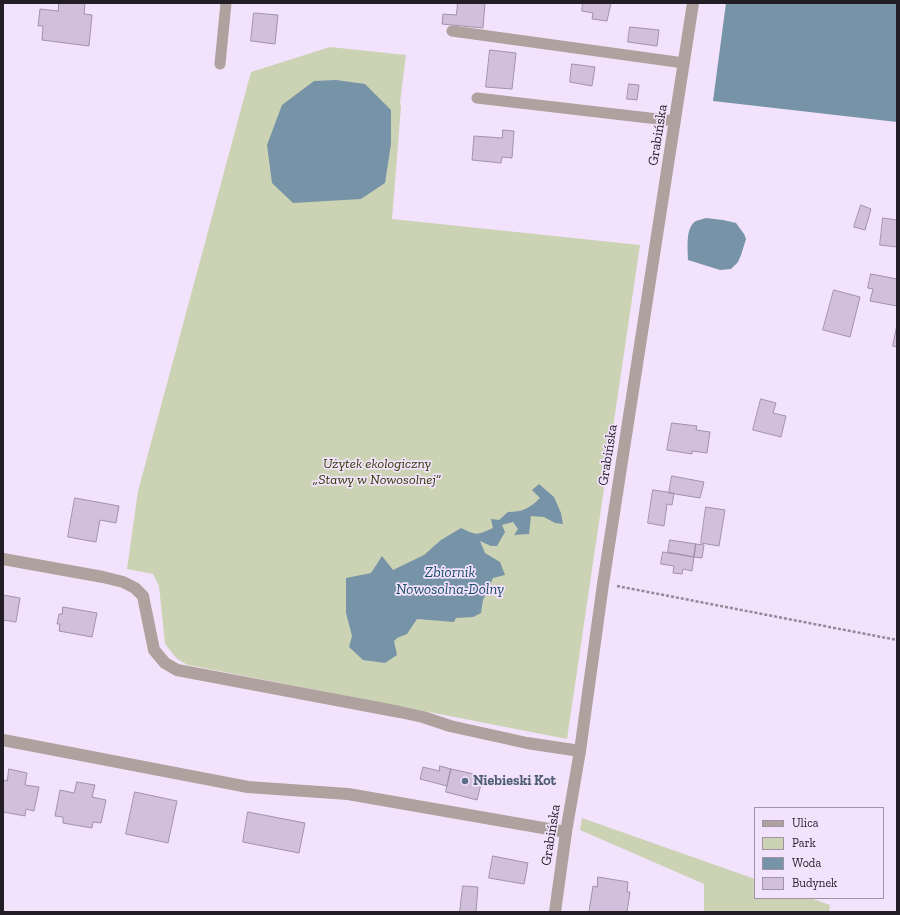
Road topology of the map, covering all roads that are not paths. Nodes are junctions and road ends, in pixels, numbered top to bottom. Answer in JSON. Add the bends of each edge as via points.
{"nodes":[{"id":1,"x":226,"y":3,"type":"edge"},
{"id":2,"x":693,"y":3,"type":"edge"},
{"id":3,"x":452,"y":31,"type":"dead end"},
{"id":4,"x":684,"y":63,"type":"junction"},
{"id":5,"x":220,"y":64,"type":"dead end"},
{"id":6,"x":477,"y":98,"type":"dead end"},
{"id":7,"x":675,"y":121,"type":"junction"},
{"id":8,"x":3,"y":559,"type":"edge"},
{"id":9,"x":3,"y":740,"type":"edge"},
{"id":10,"x":580,"y":751,"type":"junction"},
{"id":11,"x":566,"y":832,"type":"junction"},
{"id":12,"x":555,"y":912,"type":"edge"}],
"edges":[{"from":1,"to":5,"type":"lane"},
{"from":2,"to":4,"type":"street","name":"Grabińska"},
{"from":3,"to":4,"type":"lane"},
{"from":4,"to":7,"type":"street","name":"Grabińska"},
{"from":6,"to":7,"type":"lane"},
{"from":7,"to":10,"type":"street","name":"Grabińska","via":[[603,584]]},
{"from":8,"to":10,"type":"street","via":[[103,577],[135,588],[143,596],[154,650],[165,664],[177,670],[400,712],[527,743]]},
{"from":9,"to":11,"type":"street","via":[[248,787],[348,794]]},
{"from":10,"to":11,"type":"street","name":"Grabińska"},
{"from":11,"to":12,"type":"street","name":"Grabińska"}]}
